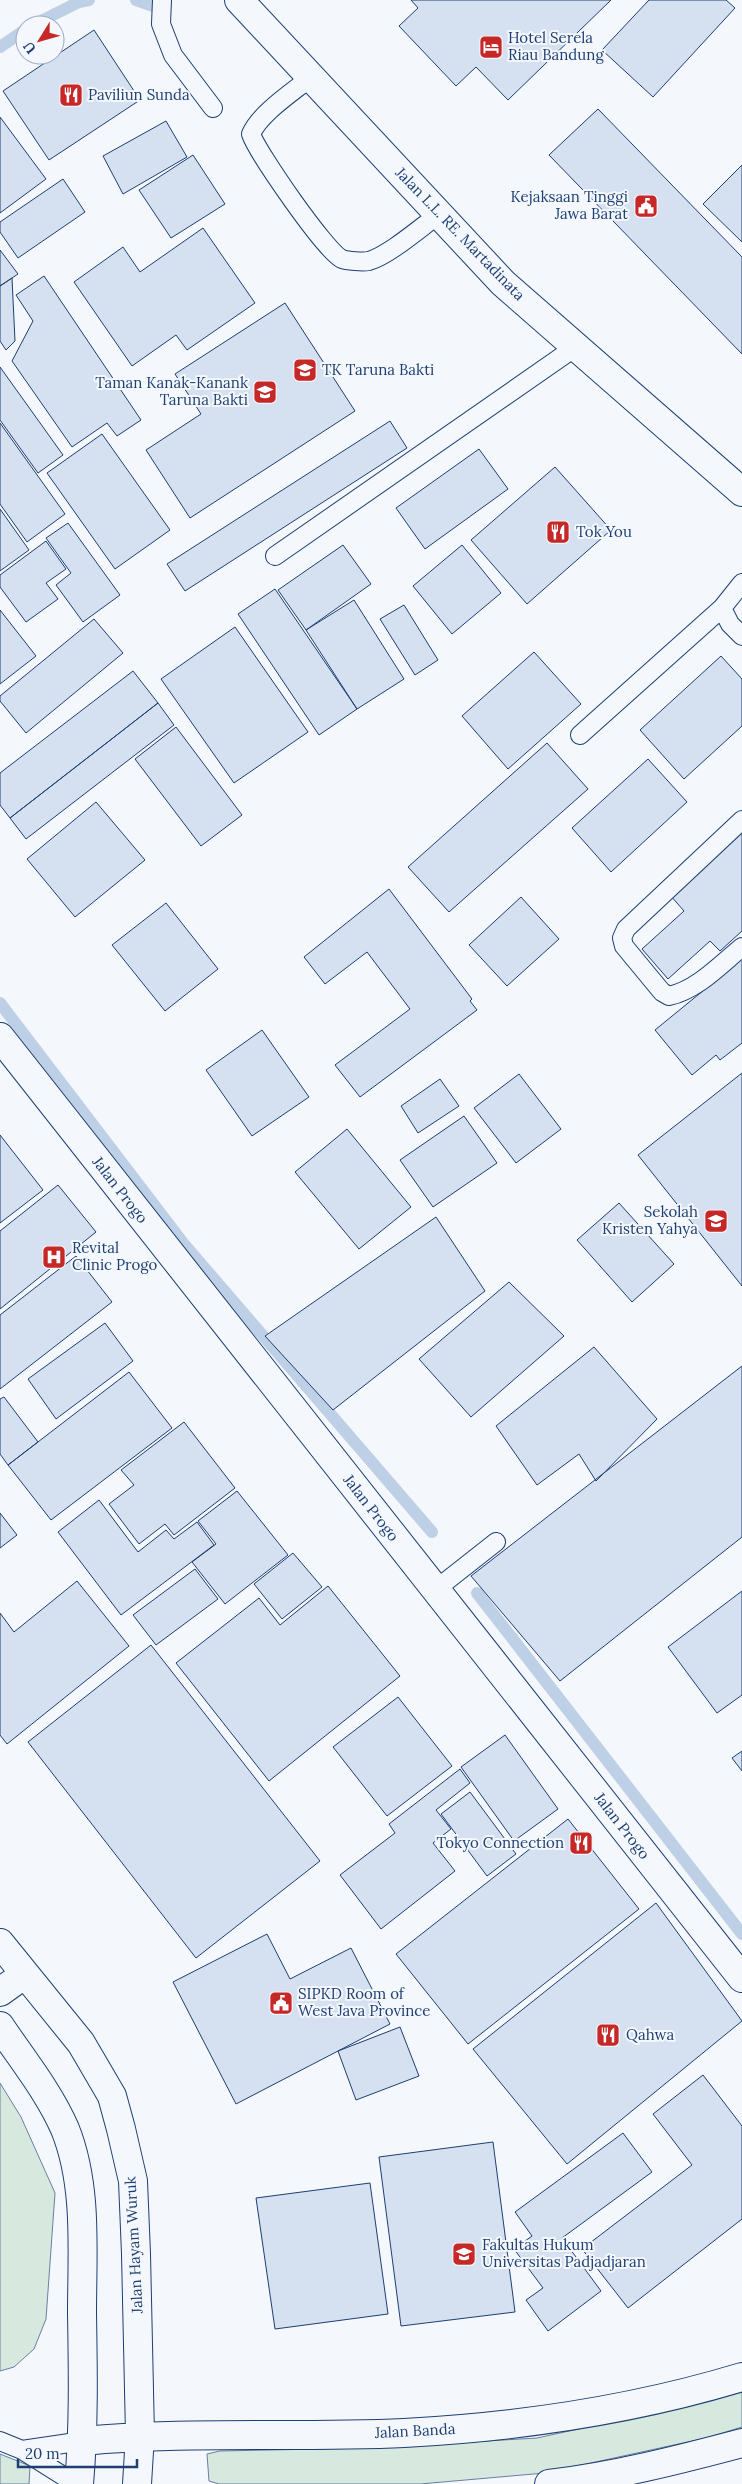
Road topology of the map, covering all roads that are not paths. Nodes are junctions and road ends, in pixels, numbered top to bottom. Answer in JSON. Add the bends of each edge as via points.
{"nodes":[{"id":1,"x":162,"y":0,"type":"edge"},
{"id":2,"x":239,"y":0,"type":"edge"},
{"id":3,"x":311,"y":77,"type":"junction"},
{"id":4,"x":213,"y":108,"type":"dead end"},
{"id":5,"x":438,"y":215,"type":"junction"},
{"id":6,"x":577,"y":346,"type":"junction"},
{"id":7,"x":742,"y":492,"type":"edge"},
{"id":8,"x":275,"y":556,"type":"dead end"},
{"id":9,"x":742,"y":583,"type":"edge"},
{"id":10,"x":722,"y":608,"type":"junction"},
{"id":11,"x":742,"y":636,"type":"edge"},
{"id":12,"x":580,"y":735,"type":"dead end"},
{"id":13,"x":742,"y":820,"type":"edge"},
{"id":14,"x":742,"y":947,"type":"edge"},
{"id":15,"x":0,"y":1037,"type":"edge"},
{"id":16,"x":496,"y":1542,"type":"dead end"},
{"id":17,"x":435,"y":1590,"type":"junction"},
{"id":18,"x":0,"y":1944,"type":"edge"},
{"id":19,"x":25,"y":1974,"type":"junction"},
{"id":20,"x":742,"y":1978,"type":"edge"},
{"id":21,"x":0,"y":1992,"type":"edge"},
{"id":22,"x":0,"y":2026,"type":"edge"},
{"id":23,"x":742,"y":2377,"type":"edge"},
{"id":24,"x":140,"y":2435,"type":"junction"},
{"id":25,"x":0,"y":2441,"type":"edge"},
{"id":26,"x":83,"y":2441,"type":"junction"},
{"id":27,"x":742,"y":2443,"type":"edge"},
{"id":28,"x":22,"y":2450,"type":"junction"},
{"id":29,"x":78,"y":2484,"type":"edge"},
{"id":30,"x":137,"y":2484,"type":"edge"},
{"id":31,"x":549,"y":2484,"type":"edge"}],
"edges":[{"from":1,"to":4,"type":"lane","via":[[161,24],[174,55]]},
{"from":2,"to":3,"type":"street","name":"Jalan L.L. RE. Martadinata"},
{"from":3,"to":5,"type":"street","name":"Jalan L.L. RE. Martadinata"},
{"from":3,"to":5,"type":"lane","via":[[275,106],[251,134],[263,157],[328,246],[342,259],[368,261]]},
{"from":5,"to":6,"type":"street","name":"Jalan L.L. RE. Martadinata","via":[[503,283]]},
{"from":6,"to":7,"type":"street","name":"Jalan L.L. RE. Martadinata"},
{"from":6,"to":8,"type":"lane"},
{"from":9,"to":10,"type":"lane"},
{"from":10,"to":11,"type":"lane","via":[[730,624]]},
{"from":10,"to":12,"type":"lane"},
{"from":13,"to":14,"type":"lane","via":[[626,929],[622,938],[624,946],[662,992],[669,996],[698,983]]},
{"from":15,"to":17,"type":"street","name":"Jalan Progo"},
{"from":16,"to":17,"type":"lane"},
{"from":17,"to":20,"type":"street","name":"Jalan Progo"},
{"from":18,"to":19,"type":"street","name":"Jalan Hayam Wuruk"},
{"from":19,"to":21,"type":"street"},
{"from":19,"to":24,"type":"street","name":"Jalan Hayam Wuruk","via":[[81,2043],[112,2096],[121,2129],[133,2181]]},
{"from":22,"to":26,"type":"street","via":[[51,2103],[65,2129],[74,2161],[82,2219]]},
{"from":23,"to":24,"type":"street","name":"Jalan Banda","via":[[698,2390],[595,2411],[494,2426],[403,2433]]},
{"from":24,"to":26,"type":"street","name":"Jalan Banda"},
{"from":24,"to":30,"type":"street","name":"Jalan Hayam Wuruk"},
{"from":25,"to":28,"type":"lane"},
{"from":26,"to":28,"type":"lane"},
{"from":26,"to":29,"type":"street"},
{"from":27,"to":31,"type":"street","via":[[669,2463]]},
{"from":28,"to":29,"type":"lane"}]}
